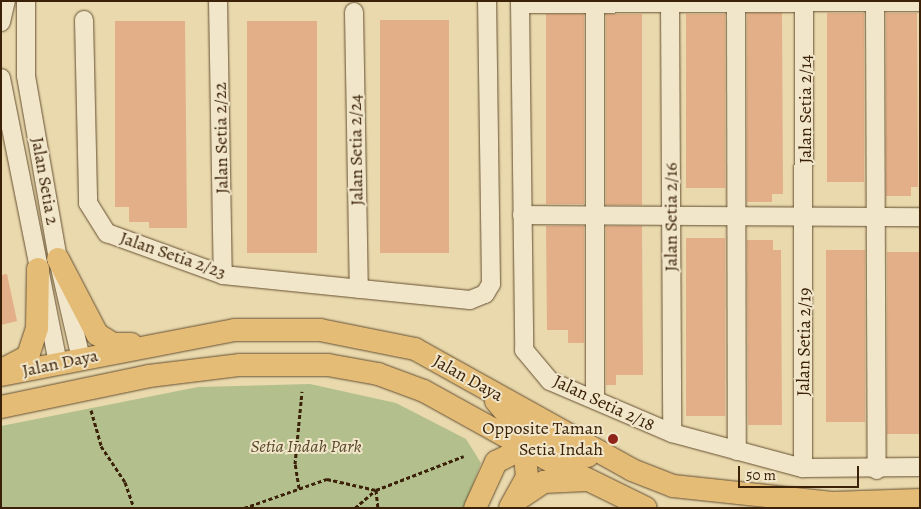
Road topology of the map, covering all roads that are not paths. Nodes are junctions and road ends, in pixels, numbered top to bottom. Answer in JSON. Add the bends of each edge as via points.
{"nodes":[{"id":1,"x":6,"y":1,"type":"edge"},
{"id":2,"x":26,"y":1,"type":"edge"},
{"id":3,"x":218,"y":1,"type":"edge"},
{"id":4,"x":487,"y":1,"type":"edge"},
{"id":5,"x":670,"y":2,"type":"edge"},
{"id":6,"x":736,"y":2,"type":"edge"},
{"id":7,"x":804,"y":2,"type":"edge"},
{"id":8,"x":875,"y":2,"type":"edge"},
{"id":9,"x":920,"y":2,"type":"edge"},
{"id":10,"x":520,"y":3,"type":"edge"},
{"id":11,"x":595,"y":3,"type":"edge"},
{"id":12,"x":354,"y":12,"type":"dead end"},
{"id":13,"x":84,"y":20,"type":"dead end"},
{"id":14,"x":1,"y":22,"type":"edge"},
{"id":15,"x":1,"y":78,"type":"edge"},
{"id":16,"x":522,"y":214,"type":"junction"},
{"id":17,"x":594,"y":215,"type":"junction"},
{"id":18,"x":736,"y":215,"type":"junction"},
{"id":19,"x":670,"y":216,"type":"junction"},
{"id":20,"x":806,"y":216,"type":"junction"},
{"id":21,"x":875,"y":217,"type":"junction"},
{"id":22,"x":920,"y":217,"type":"edge"},
{"id":23,"x":58,"y":259,"type":"junction"},
{"id":24,"x":38,"y":269,"type":"junction"},
{"id":25,"x":223,"y":275,"type":"junction"},
{"id":26,"x":359,"y":288,"type":"junction"},
{"id":27,"x":149,"y":344,"type":"junction"},
{"id":28,"x":69,"y":366,"type":"junction"},
{"id":29,"x":1,"y":370,"type":"edge"},
{"id":30,"x":1,"y":375,"type":"edge"},
{"id":31,"x":149,"y":376,"type":"junction"},
{"id":32,"x":466,"y":377,"type":"junction"},
{"id":33,"x":595,"y":400,"type":"junction"},
{"id":34,"x":8,"y":406,"type":"edge"},
{"id":35,"x":454,"y":408,"type":"junction"},
{"id":36,"x":672,"y":434,"type":"junction"},
{"id":37,"x":524,"y":448,"type":"junction"},
{"id":38,"x":737,"y":451,"type":"junction"},
{"id":39,"x":920,"y":467,"type":"edge"},
{"id":40,"x":803,"y":468,"type":"junction"},
{"id":41,"x":632,"y":470,"type":"junction"},
{"id":42,"x":877,"y":470,"type":"junction"},
{"id":43,"x":589,"y":480,"type":"junction"},
{"id":44,"x":479,"y":498,"type":"edge"},
{"id":45,"x":920,"y":500,"type":"edge"},
{"id":46,"x":511,"y":505,"type":"edge"},
{"id":47,"x":646,"y":508,"type":"edge"}],
"edges":[{"from":1,"to":14,"type":"street"},
{"from":2,"to":23,"type":"street","name":"Jalan Setia 2","via":[[26,76]]},
{"from":3,"to":25,"type":"street","name":"Jalan Setia 2/22"},
{"from":4,"to":26,"type":"street","name":"Jalan Setia 2/23","via":[[491,284],[485,294],[470,300]]},
{"from":5,"to":6,"type":"street"},
{"from":5,"to":11,"type":"street"},
{"from":5,"to":19,"type":"street","name":"Jalan Setia 2/16"},
{"from":6,"to":7,"type":"street"},
{"from":6,"to":18,"type":"street"},
{"from":7,"to":8,"type":"street"},
{"from":7,"to":20,"type":"street","name":"Jalan Setia 2/14"},
{"from":8,"to":9,"type":"street"},
{"from":8,"to":21,"type":"street"},
{"from":10,"to":11,"type":"street"},
{"from":10,"to":16,"type":"street","name":"Jalan Setia 2/18"},
{"from":11,"to":17,"type":"street"},
{"from":12,"to":26,"type":"street","name":"Jalan Setia 2/24"},
{"from":13,"to":25,"type":"street","name":"Jalan Setia 2/23","via":[[88,203],[107,232]]},
{"from":15,"to":24,"type":"street","name":"Jalan Setia 2"},
{"from":16,"to":17,"type":"street"},
{"from":16,"to":33,"type":"street","name":"Jalan Setia 2/18","via":[[524,350],[550,381]]},
{"from":17,"to":19,"type":"street"},
{"from":17,"to":33,"type":"street"},
{"from":18,"to":19,"type":"street"},
{"from":18,"to":20,"type":"street"},
{"from":18,"to":38,"type":"street"},
{"from":19,"to":36,"type":"street","name":"Jalan Setia 2/16"},
{"from":20,"to":21,"type":"street"},
{"from":20,"to":40,"type":"street","name":"Jalan Setia 2/19"},
{"from":21,"to":22,"type":"street"},
{"from":21,"to":42,"type":"street"},
{"from":23,"to":27,"type":"main road","via":[[97,334],[112,344]]},
{"from":23,"to":28,"type":"street","name":"Jalan Setia 2"},
{"from":24,"to":28,"type":"street","name":"Jalan Setia 2"},
{"from":24,"to":29,"type":"main road","via":[[37,328],[28,356]]},
{"from":25,"to":26,"type":"street","name":"Jalan Setia 2/23"},
{"from":27,"to":28,"type":"main road","name":"Jalan Daya"},
{"from":27,"to":32,"type":"main road","name":"Jalan Daya","via":[[235,330],[320,330],[415,349]]},
{"from":28,"to":30,"type":"main road","name":"Jalan Daya"},
{"from":28,"to":31,"type":"main road","via":[[88,380]]},
{"from":28,"to":34,"type":"main road","via":[[54,389]]},
{"from":31,"to":34,"type":"main road","name":"Jalan Daya"},
{"from":31,"to":35,"type":"main road","name":"Jalan Daya","via":[[240,365],[328,366],[378,374]]},
{"from":32,"to":37,"type":"main road","via":[[508,411],[519,428]]},
{"from":32,"to":41,"type":"main road","name":"Jalan Daya"},
{"from":33,"to":36,"type":"street","name":"Jalan Setia 2/18"},
{"from":35,"to":37,"type":"main road","name":"Jalan Daya"},
{"from":35,"to":44,"type":"main road","via":[[482,434],[490,447],[492,463]]},
{"from":36,"to":38,"type":"street","name":"Jalan Setia 2/18"},
{"from":37,"to":41,"type":"main road","via":[[545,442]]},
{"from":37,"to":43,"type":"main road","name":"Jalan Daya"},
{"from":37,"to":44,"type":"main road","via":[[496,462]]},
{"from":37,"to":46,"type":"main road","via":[[526,476]]},
{"from":38,"to":40,"type":"street","name":"Jalan Setia 2/18"},
{"from":39,"to":42,"type":"street","name":"Jalan Setia 2/18"},
{"from":40,"to":42,"type":"street","name":"Jalan Setia 2/18"},
{"from":41,"to":45,"type":"main road","name":"Jalan Daya","via":[[673,486],[717,494],[832,503]]},
{"from":43,"to":46,"type":"main road","via":[[544,482]]},
{"from":43,"to":47,"type":"main road","name":"Jalan Daya"}]}
